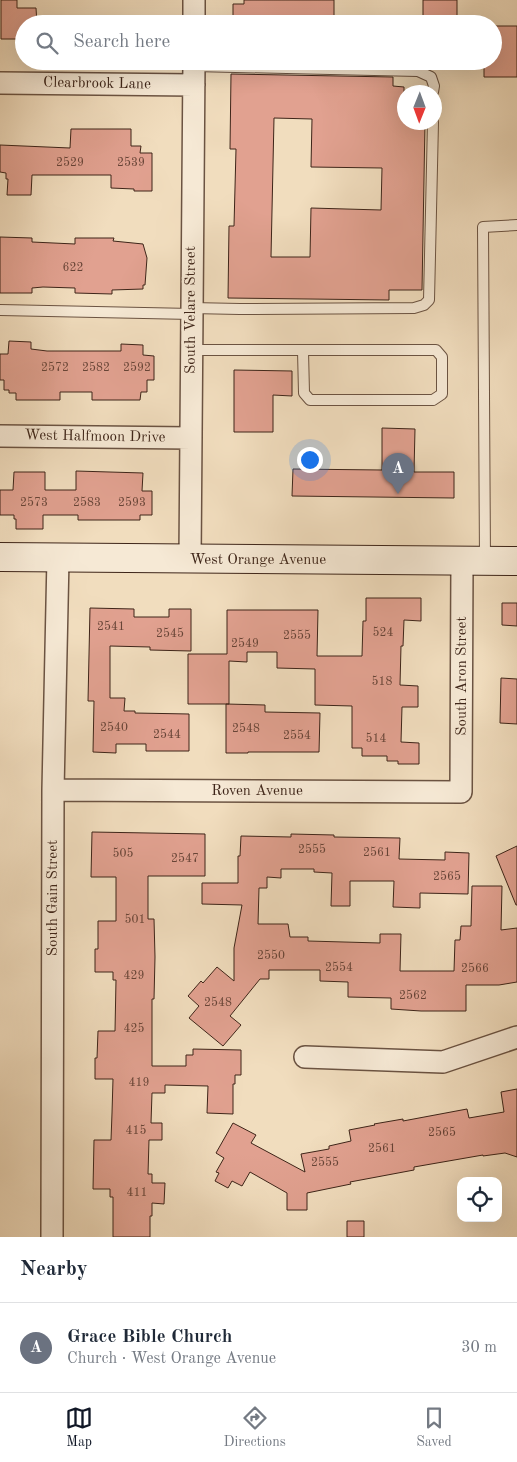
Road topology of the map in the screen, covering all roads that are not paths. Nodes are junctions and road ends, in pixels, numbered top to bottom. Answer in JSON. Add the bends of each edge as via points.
{"nodes":[{"id":1,"x":194,"y":0,"type":"edge"},
{"id":2,"x":194,"y":15,"type":"edge"},
{"id":3,"x":194,"y":71,"type":"edge"},
{"id":4,"x":0,"y":83,"type":"edge"},
{"id":5,"x":433,"y":85,"type":"edge"},
{"id":6,"x":433,"y":130,"type":"edge"},
{"id":7,"x":517,"y":225,"type":"edge"},
{"id":8,"x":0,"y":310,"type":"edge"},
{"id":9,"x":191,"y":311,"type":"junction"},
{"id":10,"x":191,"y":350,"type":"junction"},
{"id":11,"x":303,"y":351,"type":"junction"},
{"id":12,"x":0,"y":436,"type":"edge"},
{"id":13,"x":191,"y":438,"type":"junction"},
{"id":14,"x":0,"y":557,"type":"edge"},
{"id":15,"x":58,"y":558,"type":"junction"},
{"id":16,"x":190,"y":559,"type":"junction"},
{"id":17,"x":474,"y":561,"type":"junction"},
{"id":18,"x":517,"y":561,"type":"edge"},
{"id":19,"x":53,"y":790,"type":"junction"},
{"id":20,"x":461,"y":792,"type":"joint"},
{"id":21,"x":517,"y":1037,"type":"edge"},
{"id":22,"x":305,"y":1057,"type":"dead end"},
{"id":23,"x":52,"y":1237,"type":"edge"}],
"edges":[{"from":1,"to":2,"type":"street"},
{"from":3,"to":4,"type":"street","name":"Clearbrook Lane"},
{"from":3,"to":5,"type":"lane","via":[[418,71],[431,77]]},
{"from":3,"to":9,"type":"street","name":"South Velare Street"},
{"from":6,"to":9,"type":"lane","via":[[429,300],[424,305],[414,308]]},
{"from":7,"to":17,"type":"lane","via":[[483,227]]},
{"from":8,"to":9,"type":"lane"},
{"from":9,"to":10,"type":"street","name":"South Velare Street"},
{"from":10,"to":11,"type":"lane"},
{"from":10,"to":13,"type":"street","name":"South Velare Street"},
{"from":11,"to":11,"type":"lane","via":[[304,392],[310,400],[433,400],[442,394],[442,357],[436,350]]},
{"from":12,"to":13,"type":"street","name":"West Halfmoon Drive"},
{"from":13,"to":16,"type":"street","name":"South Velare Street"},
{"from":14,"to":15,"type":"street","name":"West Orange Avenue"},
{"from":15,"to":16,"type":"street","name":"West Orange Avenue"},
{"from":15,"to":19,"type":"street","name":"South Gain Street"},
{"from":16,"to":17,"type":"street","name":"West Orange Avenue"},
{"from":17,"to":18,"type":"street","name":"West Orange Avenue"},
{"from":17,"to":20,"type":"street","name":"South Aron Street"},
{"from":19,"to":20,"type":"street","name":"Roven Avenue"},
{"from":19,"to":23,"type":"street","name":"South Gain Street"},
{"from":21,"to":22,"type":"street","via":[[443,1062]]}]}
